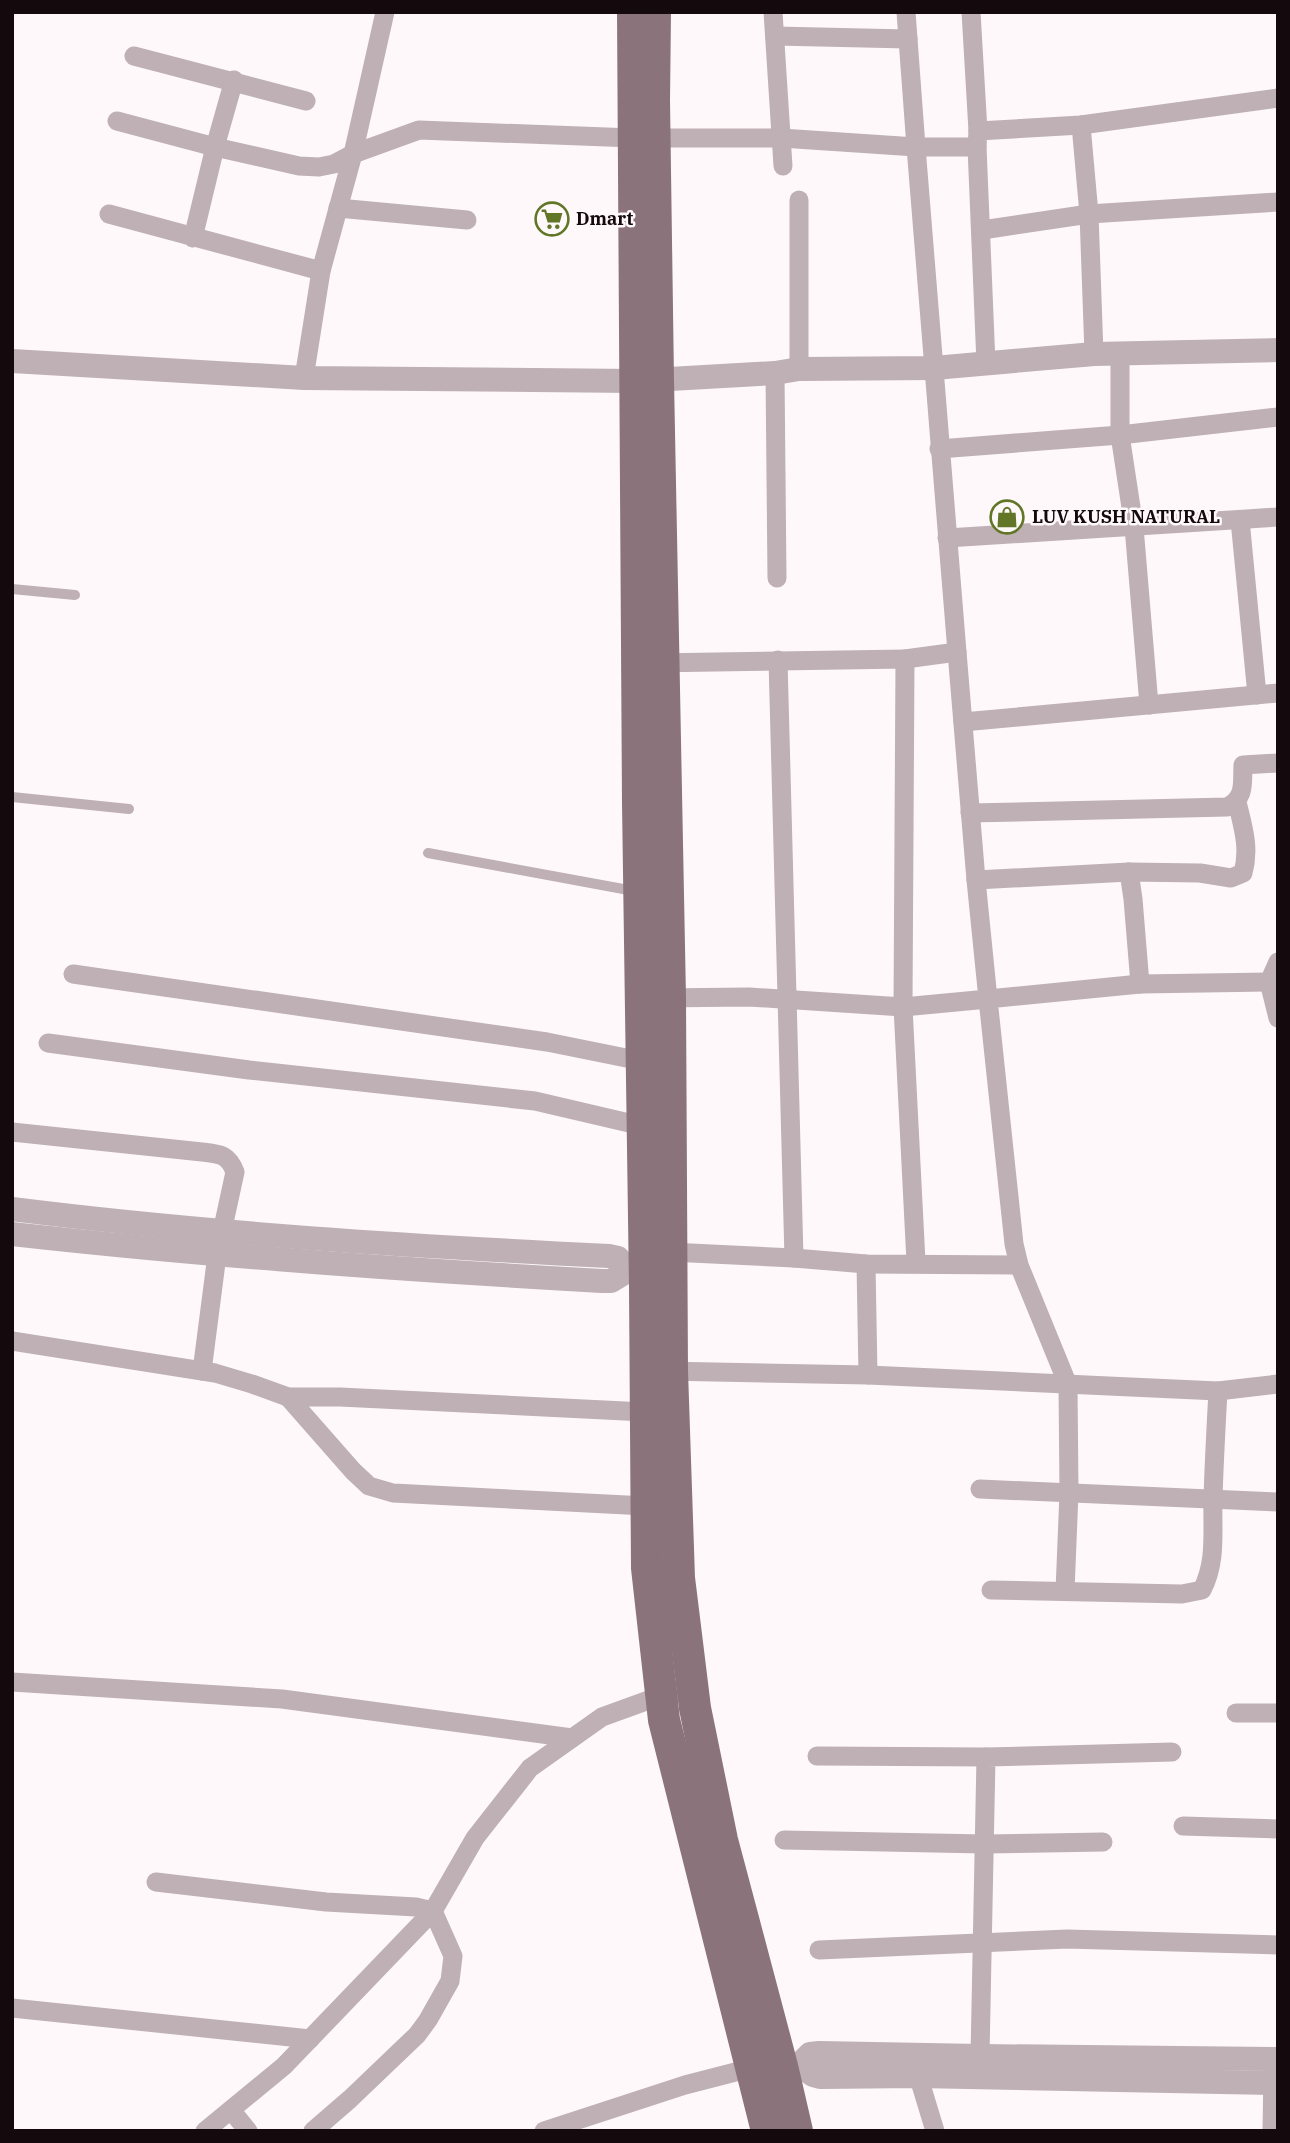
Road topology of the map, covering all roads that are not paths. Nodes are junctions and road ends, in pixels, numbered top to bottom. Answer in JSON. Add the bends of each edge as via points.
{"nodes":[{"id":1,"x":633,"y":12,"type":"edge"},
{"id":2,"x":655,"y":12,"type":"edge"},
{"id":3,"x":772,"y":12,"type":"edge"},
{"id":4,"x":906,"y":12,"type":"edge"},
{"id":5,"x":971,"y":12,"type":"edge"},
{"id":6,"x":381,"y":13,"type":"edge"},
{"id":7,"x":775,"y":36,"type":"junction"},
{"id":8,"x":908,"y":39,"type":"junction"},
{"id":9,"x":134,"y":56,"type":"dead end"},
{"id":10,"x":234,"y":80,"type":"junction"},
{"id":11,"x":1278,"y":98,"type":"edge"},
{"id":12,"x":306,"y":101,"type":"dead end"},
{"id":13,"x":117,"y":121,"type":"dead end"},
{"id":14,"x":1081,"y":125,"type":"junction"},
{"id":15,"x":644,"y":138,"type":"junction"},
{"id":16,"x":781,"y":138,"type":"junction"},
{"id":17,"x":977,"y":139,"type":"junction"},
{"id":18,"x":215,"y":147,"type":"junction"},
{"id":19,"x":916,"y":147,"type":"junction"},
{"id":20,"x":353,"y":154,"type":"junction"},
{"id":21,"x":783,"y":166,"type":"dead end"},
{"id":22,"x":799,"y":200,"type":"dead end"},
{"id":23,"x":1278,"y":201,"type":"edge"},
{"id":24,"x":338,"y":208,"type":"junction"},
{"id":25,"x":109,"y":214,"type":"dead end"},
{"id":26,"x":1089,"y":214,"type":"junction"},
{"id":27,"x":467,"y":220,"type":"dead end"},
{"id":28,"x":982,"y":230,"type":"junction"},
{"id":29,"x":193,"y":238,"type":"junction"},
{"id":30,"x":321,"y":271,"type":"junction"},
{"id":31,"x":1278,"y":350,"type":"edge"},
{"id":32,"x":1094,"y":354,"type":"junction"},
{"id":33,"x":1120,"y":354,"type":"junction"},
{"id":34,"x":12,"y":361,"type":"edge"},
{"id":35,"x":986,"y":363,"type":"junction"},
{"id":36,"x":934,"y":368,"type":"junction"},
{"id":37,"x":799,"y":369,"type":"junction"},
{"id":38,"x":775,"y":373,"type":"junction"},
{"id":39,"x":304,"y":378,"type":"junction"},
{"id":40,"x":647,"y":381,"type":"junction"},
{"id":41,"x":1278,"y":416,"type":"edge"},
{"id":42,"x":1120,"y":435,"type":"junction"},
{"id":43,"x":939,"y":449,"type":"junction"},
{"id":44,"x":1278,"y":517,"type":"edge"},
{"id":45,"x":1240,"y":520,"type":"junction"},
{"id":46,"x":1134,"y":527,"type":"junction"},
{"id":47,"x":947,"y":538,"type":"junction"},
{"id":48,"x":777,"y":578,"type":"dead end"},
{"id":49,"x":12,"y":589,"type":"edge"},
{"id":50,"x":75,"y":595,"type":"dead end"},
{"id":51,"x":957,"y":652,"type":"junction"},
{"id":52,"x":905,"y":659,"type":"junction"},
{"id":53,"x":778,"y":660,"type":"junction"},
{"id":54,"x":650,"y":663,"type":"junction"},
{"id":55,"x":1278,"y":693,"type":"edge"},
{"id":56,"x":1257,"y":695,"type":"junction"},
{"id":57,"x":1149,"y":705,"type":"junction"},
{"id":58,"x":963,"y":722,"type":"junction"},
{"id":59,"x":1278,"y":763,"type":"edge"},
{"id":60,"x":12,"y":797,"type":"edge"},
{"id":61,"x":1237,"y":802,"type":"junction"},
{"id":62,"x":129,"y":809,"type":"dead end"},
{"id":63,"x":970,"y":813,"type":"junction"},
{"id":64,"x":428,"y":853,"type":"dead end"},
{"id":65,"x":1129,"y":872,"type":"junction"},
{"id":66,"x":976,"y":880,"type":"junction"},
{"id":67,"x":654,"y":894,"type":"junction"},
{"id":68,"x":1278,"y":962,"type":"edge"},
{"id":69,"x":73,"y":974,"type":"dead end"},
{"id":70,"x":1269,"y":982,"type":"junction"},
{"id":71,"x":1140,"y":984,"type":"junction"},
{"id":72,"x":655,"y":998,"type":"junction"},
{"id":73,"x":786,"y":999,"type":"junction"},
{"id":74,"x":988,"y":999,"type":"junction"},
{"id":75,"x":903,"y":1007,"type":"junction"},
{"id":76,"x":1278,"y":1018,"type":"edge"},
{"id":77,"x":48,"y":1043,"type":"dead end"},
{"id":78,"x":641,"y":1062,"type":"junction"},
{"id":79,"x":642,"y":1126,"type":"junction"},
{"id":80,"x":12,"y":1132,"type":"edge"},
{"id":81,"x":12,"y":1209,"type":"edge"},
{"id":82,"x":12,"y":1234,"type":"edge"},
{"id":83,"x":219,"y":1244,"type":"junction"},
{"id":84,"x":794,"y":1258,"type":"junction"},
{"id":85,"x":916,"y":1262,"type":"junction"},
{"id":86,"x":866,"y":1264,"type":"junction"},
{"id":87,"x":1019,"y":1265,"type":"junction"},
{"id":88,"x":654,"y":1266,"type":"junction"},
{"id":89,"x":12,"y":1341,"type":"edge"},
{"id":90,"x":202,"y":1371,"type":"junction"},
{"id":91,"x":658,"y":1371,"type":"junction"},
{"id":92,"x":868,"y":1375,"type":"junction"},
{"id":93,"x":1278,"y":1384,"type":"edge"},
{"id":94,"x":1068,"y":1385,"type":"junction"},
{"id":95,"x":1218,"y":1391,"type":"junction"},
{"id":96,"x":288,"y":1397,"type":"junction"},
{"id":97,"x":645,"y":1412,"type":"junction"},
{"id":98,"x":980,"y":1489,"type":"dead end"},
{"id":99,"x":1069,"y":1493,"type":"junction"},
{"id":100,"x":1213,"y":1499,"type":"junction"},
{"id":101,"x":1278,"y":1502,"type":"edge"},
{"id":102,"x":646,"y":1506,"type":"junction"},
{"id":103,"x":991,"y":1590,"type":"dead end"},
{"id":104,"x":1065,"y":1591,"type":"junction"},
{"id":105,"x":12,"y":1682,"type":"edge"},
{"id":106,"x":694,"y":1696,"type":"junction"},
{"id":107,"x":663,"y":1708,"type":"junction"},
{"id":108,"x":1236,"y":1713,"type":"dead end"},
{"id":109,"x":1278,"y":1713,"type":"edge"},
{"id":110,"x":572,"y":1738,"type":"junction"},
{"id":111,"x":1172,"y":1752,"type":"dead end"},
{"id":112,"x":817,"y":1756,"type":"dead end"},
{"id":113,"x":986,"y":1757,"type":"junction"},
{"id":114,"x":1183,"y":1826,"type":"dead end"},
{"id":115,"x":1278,"y":1829,"type":"edge"},
{"id":116,"x":783,"y":1840,"type":"dead end"},
{"id":117,"x":1103,"y":1842,"type":"dead end"},
{"id":118,"x":709,"y":1844,"type":"junction"},
{"id":119,"x":984,"y":1844,"type":"junction"},
{"id":120,"x":156,"y":1881,"type":"dead end"},
{"id":121,"x":433,"y":1911,"type":"junction"},
{"id":122,"x":984,"y":1942,"type":"junction"},
{"id":123,"x":1278,"y":1945,"type":"edge"},
{"id":124,"x":819,"y":1950,"type":"dead end"},
{"id":125,"x":12,"y":2008,"type":"edge"},
{"id":126,"x":310,"y":2039,"type":"junction"},
{"id":127,"x":980,"y":2056,"type":"junction"},
{"id":128,"x":791,"y":2065,"type":"junction"},
{"id":129,"x":915,"y":2066,"type":"junction"},
{"id":130,"x":751,"y":2068,"type":"junction"},
{"id":131,"x":1275,"y":2071,"type":"edge"},
{"id":132,"x":231,"y":2109,"type":"junction"},
{"id":133,"x":205,"y":2131,"type":"edge"},
{"id":134,"x":248,"y":2131,"type":"edge"},
{"id":135,"x":313,"y":2131,"type":"edge"},
{"id":136,"x":544,"y":2131,"type":"edge"},
{"id":137,"x":767,"y":2131,"type":"edge"},
{"id":138,"x":797,"y":2131,"type":"edge"},
{"id":139,"x":935,"y":2131,"type":"edge"},
{"id":140,"x":1272,"y":2131,"type":"edge"}],
"edges":[{"from":1,"to":15,"type":"main road"},
{"from":2,"to":15,"type":"main road"},
{"from":3,"to":7,"type":"street"},
{"from":4,"to":8,"type":"street"},
{"from":5,"to":17,"type":"street"},
{"from":6,"to":20,"type":"street"},
{"from":7,"to":8,"type":"street"},
{"from":7,"to":16,"type":"street"},
{"from":8,"to":19,"type":"street"},
{"from":9,"to":10,"type":"street"},
{"from":10,"to":12,"type":"street"},
{"from":10,"to":18,"type":"street"},
{"from":11,"to":14,"type":"street"},
{"from":13,"to":18,"type":"street"},
{"from":14,"to":17,"type":"street"},
{"from":14,"to":26,"type":"street"},
{"from":15,"to":16,"type":"street"},
{"from":15,"to":20,"type":"street","via":[[419,130]]},
{"from":15,"to":40,"type":"main road"},
{"from":16,"to":19,"type":"street"},
{"from":16,"to":21,"type":"street"},
{"from":17,"to":19,"type":"street"},
{"from":17,"to":28,"type":"street"},
{"from":18,"to":20,"type":"street","via":[[299,166],[334,164]]},
{"from":18,"to":29,"type":"street"},
{"from":19,"to":36,"type":"street"},
{"from":20,"to":24,"type":"street"},
{"from":22,"to":37,"type":"street"},
{"from":23,"to":26,"type":"street"},
{"from":24,"to":27,"type":"street"},
{"from":24,"to":30,"type":"street"},
{"from":25,"to":29,"type":"street"},
{"from":26,"to":28,"type":"street"},
{"from":26,"to":32,"type":"street"},
{"from":28,"to":35,"type":"street"},
{"from":29,"to":30,"type":"street"},
{"from":30,"to":39,"type":"street"},
{"from":31,"to":33,"type":"street"},
{"from":32,"to":33,"type":"street"},
{"from":32,"to":35,"type":"street"},
{"from":33,"to":42,"type":"street"},
{"from":34,"to":39,"type":"street"},
{"from":35,"to":36,"type":"street"},
{"from":36,"to":37,"type":"street"},
{"from":36,"to":43,"type":"street"},
{"from":37,"to":38,"type":"street"},
{"from":38,"to":40,"type":"street"},
{"from":38,"to":48,"type":"street"},
{"from":39,"to":40,"type":"street"},
{"from":40,"to":54,"type":"main road"},
{"from":41,"to":42,"type":"street"},
{"from":42,"to":43,"type":"street"},
{"from":42,"to":46,"type":"street"},
{"from":43,"to":47,"type":"street"},
{"from":44,"to":45,"type":"street"},
{"from":45,"to":46,"type":"street"},
{"from":45,"to":56,"type":"street"},
{"from":46,"to":47,"type":"street"},
{"from":46,"to":57,"type":"street"},
{"from":47,"to":51,"type":"street"},
{"from":49,"to":50,"type":"lane"},
{"from":51,"to":52,"type":"street"},
{"from":51,"to":58,"type":"street"},
{"from":52,"to":53,"type":"street"},
{"from":52,"to":75,"type":"street"},
{"from":53,"to":54,"type":"street"},
{"from":53,"to":73,"type":"street"},
{"from":54,"to":67,"type":"main road"},
{"from":55,"to":56,"type":"street"},
{"from":56,"to":57,"type":"street"},
{"from":57,"to":58,"type":"street"},
{"from":58,"to":63,"type":"street"},
{"from":59,"to":61,"type":"street","via":[[1243,765]]},
{"from":60,"to":62,"type":"lane"},
{"from":61,"to":63,"type":"street","via":[[1227,807]]},
{"from":61,"to":65,"type":"street","via":[[1247,844],[1243,873],[1231,878]]},
{"from":63,"to":66,"type":"street"},
{"from":64,"to":67,"type":"lane"},
{"from":65,"to":66,"type":"street"},
{"from":65,"to":71,"type":"street"},
{"from":66,"to":74,"type":"street"},
{"from":67,"to":72,"type":"main road"},
{"from":68,"to":70,"type":"street"},
{"from":69,"to":78,"type":"street","via":[[547,1042]]},
{"from":70,"to":71,"type":"street"},
{"from":70,"to":76,"type":"street"},
{"from":71,"to":74,"type":"street"},
{"from":72,"to":73,"type":"street"},
{"from":72,"to":78,"type":"main road"},
{"from":72,"to":88,"type":"main road"},
{"from":73,"to":75,"type":"street"},
{"from":73,"to":84,"type":"street"},
{"from":74,"to":75,"type":"street"},
{"from":74,"to":87,"type":"street"},
{"from":75,"to":85,"type":"street"},
{"from":77,"to":79,"type":"street","via":[[535,1101]]},
{"from":78,"to":79,"type":"main road"},
{"from":79,"to":88,"type":"main road"},
{"from":80,"to":83,"type":"street","via":[[219,1154],[230,1160],[235,1172]]},
{"from":81,"to":83,"type":"street"},
{"from":82,"to":83,"type":"street"},
{"from":83,"to":88,"type":"street","via":[[428,1271],[602,1281]]},
{"from":83,"to":90,"type":"street"},
{"from":84,"to":86,"type":"street"},
{"from":84,"to":88,"type":"street"},
{"from":85,"to":86,"type":"street"},
{"from":85,"to":87,"type":"street"},
{"from":86,"to":92,"type":"street"},
{"from":87,"to":94,"type":"street"},
{"from":88,"to":91,"type":"main road"},
{"from":89,"to":90,"type":"street"},
{"from":90,"to":96,"type":"street"},
{"from":91,"to":92,"type":"street"},
{"from":91,"to":97,"type":"main road"},
{"from":91,"to":106,"type":"main road"},
{"from":92,"to":94,"type":"street"},
{"from":93,"to":95,"type":"street"},
{"from":94,"to":95,"type":"street"},
{"from":94,"to":99,"type":"street"},
{"from":95,"to":100,"type":"street"},
{"from":96,"to":97,"type":"street"},
{"from":96,"to":102,"type":"street","via":[[369,1486],[393,1493]]},
{"from":97,"to":102,"type":"main road"},
{"from":98,"to":99,"type":"street"},
{"from":99,"to":100,"type":"street"},
{"from":99,"to":104,"type":"street"},
{"from":100,"to":101,"type":"street"},
{"from":100,"to":104,"type":"street","via":[[1212,1562],[1202,1590],[1182,1594]]},
{"from":102,"to":107,"type":"main road","via":[[647,1568]]},
{"from":103,"to":104,"type":"street"},
{"from":105,"to":110,"type":"street","via":[[282,1699]]},
{"from":106,"to":107,"type":"street"},
{"from":106,"to":118,"type":"main road"},
{"from":107,"to":110,"type":"street","via":[[602,1717]]},
{"from":107,"to":118,"type":"main road"},
{"from":108,"to":109,"type":"street"},
{"from":110,"to":121,"type":"street","via":[[530,1768],[475,1838]]},
{"from":111,"to":113,"type":"street"},
{"from":112,"to":113,"type":"street"},
{"from":113,"to":119,"type":"street"},
{"from":114,"to":115,"type":"street"},
{"from":116,"to":119,"type":"street"},
{"from":117,"to":119,"type":"street"},
{"from":118,"to":128,"type":"main road"},
{"from":118,"to":130,"type":"main road"},
{"from":119,"to":122,"type":"street"},
{"from":120,"to":121,"type":"street"},
{"from":121,"to":126,"type":"street"},
{"from":121,"to":135,"type":"street","via":[[453,1955],[450,1982],[417,2035]]},
{"from":122,"to":123,"type":"street"},
{"from":122,"to":124,"type":"street"},
{"from":122,"to":127,"type":"street"},
{"from":125,"to":126,"type":"street"},
{"from":126,"to":132,"type":"street"},
{"from":127,"to":129,"type":"street"},
{"from":127,"to":131,"type":"street"},
{"from":128,"to":129,"type":"street","via":[[820,2077]]},
{"from":128,"to":130,"type":"street"},
{"from":128,"to":138,"type":"main road"},
{"from":129,"to":131,"type":"street"},
{"from":129,"to":139,"type":"street"},
{"from":130,"to":136,"type":"street"},
{"from":130,"to":137,"type":"main road"},
{"from":131,"to":140,"type":"street"},
{"from":132,"to":133,"type":"street"},
{"from":132,"to":134,"type":"street"}]}
